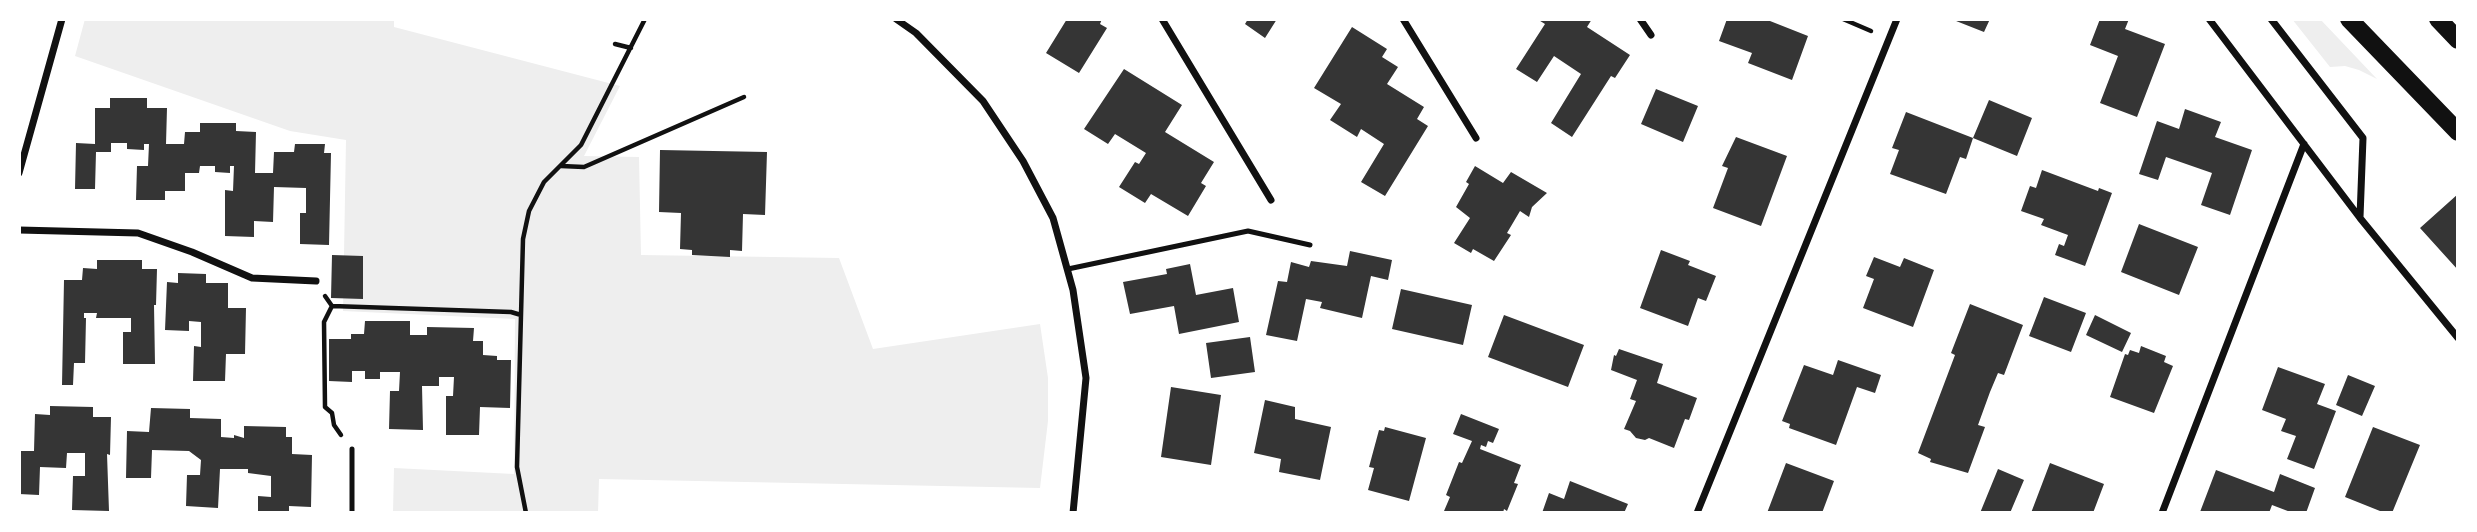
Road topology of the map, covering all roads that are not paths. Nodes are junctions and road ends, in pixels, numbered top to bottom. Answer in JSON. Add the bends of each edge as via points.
{"nodes":[{"id":1,"x":62,"y":19,"type":"edge"},
{"id":2,"x":896,"y":19,"type":"edge"},
{"id":3,"x":1162,"y":19,"type":"edge"},
{"id":4,"x":1403,"y":19,"type":"edge"},
{"id":5,"x":1640,"y":19,"type":"edge"},
{"id":6,"x":1897,"y":19,"type":"edge"},
{"id":7,"x":2208,"y":19,"type":"edge"},
{"id":8,"x":2271,"y":19,"type":"edge"},
{"id":9,"x":2349,"y":19,"type":"edge"},
{"id":10,"x":2438,"y":19,"type":"edge"},
{"id":11,"x":1651,"y":35,"type":"dead end"},
{"id":12,"x":2458,"y":40,"type":"edge"},
{"id":13,"x":2458,"y":132,"type":"edge"},
{"id":14,"x":1476,"y":138,"type":"dead end"},
{"id":15,"x":2304,"y":144,"type":"junction"},
{"id":16,"x":19,"y":173,"type":"edge"},
{"id":17,"x":1271,"y":200,"type":"dead end"},
{"id":18,"x":2360,"y":218,"type":"junction"},
{"id":19,"x":19,"y":230,"type":"edge"},
{"id":20,"x":1310,"y":245,"type":"dead end"},
{"id":21,"x":1068,"y":270,"type":"junction"},
{"id":22,"x":316,"y":281,"type":"road end"},
{"id":23,"x":2458,"y":338,"type":"edge"},
{"id":24,"x":352,"y":449,"type":"road end"},
{"id":25,"x":352,"y":513,"type":"edge"},
{"id":26,"x":1073,"y":513,"type":"edge"},
{"id":27,"x":1697,"y":513,"type":"edge"},
{"id":28,"x":2162,"y":513,"type":"edge"}],
"edges":[{"from":1,"to":16,"type":"street"},
{"from":2,"to":21,"type":"street","via":[[916,33],[983,101],[1023,161],[1053,218]]},
{"from":3,"to":17,"type":"street"},
{"from":4,"to":14,"type":"street"},
{"from":5,"to":11,"type":"street"},
{"from":6,"to":27,"type":"street"},
{"from":7,"to":15,"type":"street"},
{"from":8,"to":18,"type":"street","via":[[2363,138]]},
{"from":9,"to":13,"type":"main road"},
{"from":10,"to":12,"type":"main road"},
{"from":15,"to":18,"type":"street"},
{"from":15,"to":28,"type":"street"},
{"from":18,"to":23,"type":"street"},
{"from":19,"to":22,"type":"street","via":[[138,233],[253,278]]},
{"from":20,"to":21,"type":"lane","via":[[1248,231]]},
{"from":21,"to":26,"type":"street","via":[[1086,378]]},
{"from":24,"to":25,"type":"lane"}]}
